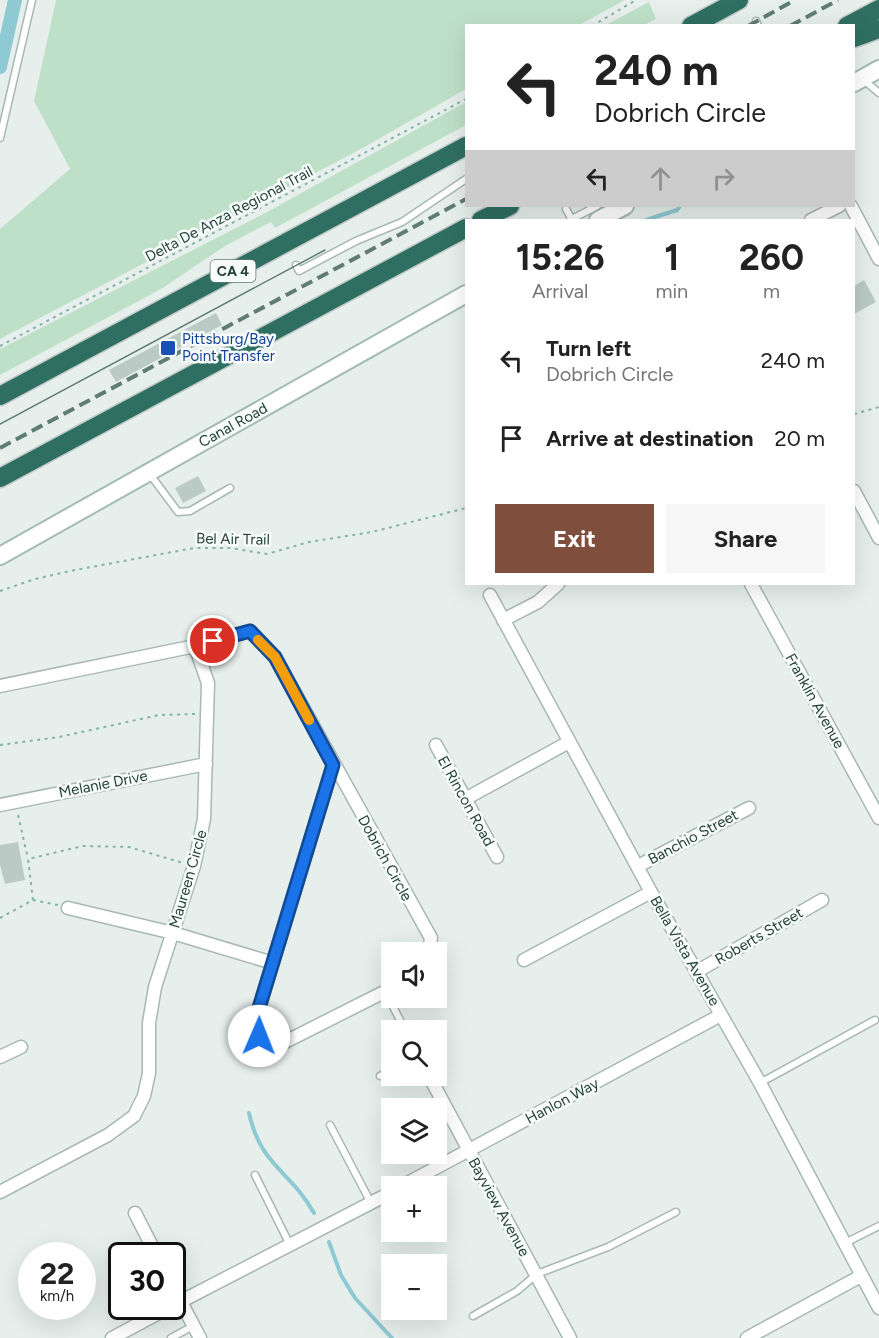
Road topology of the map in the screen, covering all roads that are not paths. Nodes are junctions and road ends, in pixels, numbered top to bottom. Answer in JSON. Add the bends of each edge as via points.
{"nodes":[{"id":1,"x":32,"y":0,"type":"edge"},
{"id":2,"x":722,"y":0,"type":"edge"},
{"id":3,"x":740,"y":0,"type":"edge"},
{"id":4,"x":879,"y":9,"type":"edge"},
{"id":5,"x":687,"y":24,"type":"edge"},
{"id":6,"x":695,"y":24,"type":"edge"},
{"id":7,"x":851,"y":24,"type":"edge"},
{"id":8,"x":879,"y":29,"type":"edge"},
{"id":9,"x":855,"y":38,"type":"edge"},
{"id":10,"x":879,"y":69,"type":"edge"},
{"id":11,"x":858,"y":80,"type":"edge"},
{"id":12,"x":879,"y":93,"type":"edge"},
{"id":13,"x":0,"y":138,"type":"edge"},
{"id":14,"x":465,"y":147,"type":"edge"},
{"id":15,"x":465,"y":180,"type":"edge"},
{"id":16,"x":508,"y":207,"type":"edge"},
{"id":17,"x":595,"y":207,"type":"edge"},
{"id":18,"x":623,"y":207,"type":"edge"},
{"id":19,"x":837,"y":207,"type":"edge"},
{"id":20,"x":851,"y":207,"type":"edge"},
{"id":21,"x":566,"y":209,"type":"dead end"},
{"id":22,"x":484,"y":219,"type":"edge"},
{"id":23,"x":571,"y":219,"type":"edge"},
{"id":24,"x":573,"y":219,"type":"edge"},
{"id":25,"x":600,"y":219,"type":"edge"},
{"id":26,"x":813,"y":219,"type":"edge"},
{"id":27,"x":465,"y":229,"type":"edge"},
{"id":28,"x":879,"y":259,"type":"edge"},
{"id":29,"x":296,"y":265,"type":"dead end"},
{"id":30,"x":464,"y":293,"type":"edge"},
{"id":31,"x":0,"y":396,"type":"edge"},
{"id":32,"x":148,"y":473,"type":"junction"},
{"id":33,"x":0,"y":478,"type":"edge"},
{"id":34,"x":230,"y":488,"type":"dead end"},
{"id":35,"x":855,"y":493,"type":"edge"},
{"id":36,"x":879,"y":538,"type":"edge"},
{"id":37,"x":0,"y":556,"type":"edge"},
{"id":38,"x":557,"y":585,"type":"edge"},
{"id":39,"x":752,"y":585,"type":"edge"},
{"id":40,"x":490,"y":595,"type":"dead end"},
{"id":41,"x":503,"y":620,"type":"junction"},
{"id":42,"x":195,"y":646,"type":"junction"},
{"id":43,"x":0,"y":686,"type":"edge"},
{"id":44,"x":569,"y":742,"type":"junction"},
{"id":45,"x":436,"y":745,"type":"dead end"},
{"id":46,"x":206,"y":764,"type":"junction"},
{"id":47,"x":333,"y":765,"type":"junction"},
{"id":48,"x":465,"y":799,"type":"junction"},
{"id":49,"x":0,"y":805,"type":"edge"},
{"id":50,"x":749,"y":808,"type":"dead end"},
{"id":51,"x":879,"y":818,"type":"edge"},
{"id":52,"x":497,"y":857,"type":"dead end"},
{"id":53,"x":638,"y":866,"type":"junction"},
{"id":54,"x":651,"y":892,"type":"junction"},
{"id":55,"x":822,"y":900,"type":"dead end"},
{"id":56,"x":68,"y":908,"type":"road end"},
{"id":57,"x":173,"y":933,"type":"junction"},
{"id":58,"x":430,"y":942,"type":"edge"},
{"id":59,"x":524,"y":960,"type":"dead end"},
{"id":60,"x":273,"y":963,"type":"junction"},
{"id":61,"x":696,"y":972,"type":"junction"},
{"id":62,"x":381,"y":994,"type":"edge"},
{"id":63,"x":722,"y":1015,"type":"junction"},
{"id":64,"x":875,"y":1020,"type":"dead end"},
{"id":65,"x":21,"y":1047,"type":"dead end"},
{"id":66,"x":0,"y":1058,"type":"edge"},
{"id":67,"x":760,"y":1083,"type":"junction"},
{"id":68,"x":434,"y":1086,"type":"edge"},
{"id":69,"x":330,"y":1125,"type":"dead end"},
{"id":70,"x":469,"y":1152,"type":"junction"},
{"id":71,"x":255,"y":1175,"type":"dead end"},
{"id":72,"x":422,"y":1176,"type":"edge"},
{"id":73,"x":0,"y":1192,"type":"edge"},
{"id":74,"x":381,"y":1198,"type":"edge"},
{"id":75,"x":371,"y":1203,"type":"junction"},
{"id":76,"x":676,"y":1212,"type":"dead end"},
{"id":77,"x":135,"y":1213,"type":"dead end"},
{"id":78,"x":879,"y":1226,"type":"edge"},
{"id":79,"x":150,"y":1242,"type":"edge"},
{"id":80,"x":845,"y":1243,"type":"junction"},
{"id":81,"x":290,"y":1245,"type":"junction"},
{"id":82,"x":537,"y":1274,"type":"junction"},
{"id":83,"x":861,"y":1276,"type":"junction"},
{"id":84,"x":186,"y":1299,"type":"edge"},
{"id":85,"x":879,"y":1308,"type":"edge"},
{"id":86,"x":473,"y":1316,"type":"dead end"},
{"id":87,"x":186,"y":1317,"type":"edge"},
{"id":88,"x":146,"y":1320,"type":"edge"},
{"id":89,"x":194,"y":1326,"type":"junction"},
{"id":90,"x":112,"y":1338,"type":"edge"},
{"id":91,"x":171,"y":1338,"type":"edge"},
{"id":92,"x":200,"y":1338,"type":"edge"},
{"id":93,"x":570,"y":1338,"type":"edge"},
{"id":94,"x":747,"y":1338,"type":"edge"}],
"edges":[{"from":1,"to":13,"type":"lane"},
{"from":2,"to":5,"type":"highway"},
{"from":3,"to":6,"type":"highway"},
{"from":4,"to":7,"type":"highway"},
{"from":8,"to":9,"type":"highway"},
{"from":10,"to":11,"type":"street"},
{"from":11,"to":12,"type":"lane"},
{"from":14,"to":31,"type":"highway","number":"CA 4"},
{"from":15,"to":29,"type":"lane","via":[[394,227],[299,271]]},
{"from":16,"to":22,"type":"highway"},
{"from":17,"to":24,"type":"lane"},
{"from":18,"to":25,"type":"street"},
{"from":19,"to":26,"type":"street"},
{"from":20,"to":28,"type":"street"},
{"from":21,"to":23,"type":"lane"},
{"from":27,"to":33,"type":"highway"},
{"from":30,"to":32,"type":"street","name":"Canal Road"},
{"from":32,"to":34,"type":"lane","via":[[178,512],[190,511]]},
{"from":32,"to":37,"type":"street","name":"Canal Road"},
{"from":35,"to":36,"type":"street"},
{"from":38,"to":41,"type":"street","via":[[538,602]]},
{"from":39,"to":51,"type":"street","name":"Franklin Avenue"},
{"from":40,"to":41,"type":"street","name":"Bella Vista Avenue"},
{"from":41,"to":44,"type":"street","name":"Bella Vista Avenue"},
{"from":42,"to":43,"type":"street"},
{"from":42,"to":46,"type":"street","name":"Maureen Circle","via":[[208,683]]},
{"from":42,"to":47,"type":"street","name":"Dobrich Circle","via":[[250,631],[275,657]]},
{"from":44,"to":48,"type":"street"},
{"from":44,"to":53,"type":"street","name":"Bella Vista Avenue"},
{"from":45,"to":48,"type":"street","name":"El Rincon Road"},
{"from":46,"to":49,"type":"street","name":"Melanie Drive"},
{"from":46,"to":57,"type":"street","name":"Maureen Circle","via":[[204,819]]},
{"from":47,"to":58,"type":"street","name":"Dobrich Circle"},
{"from":47,"to":60,"type":"street"},
{"from":48,"to":52,"type":"street","name":"El Rincon Road"},
{"from":50,"to":53,"type":"street","name":"Banchio Street"},
{"from":53,"to":54,"type":"street","name":"Bella Vista Avenue"},
{"from":54,"to":59,"type":"street"},
{"from":54,"to":61,"type":"street","name":"Bella Vista Avenue"},
{"from":55,"to":61,"type":"street","name":"Roberts Street"},
{"from":56,"to":57,"type":"street"},
{"from":57,"to":60,"type":"street"},
{"from":57,"to":73,"type":"street","name":"Maureen Circle","via":[[155,987],[149,1023],[149,1073],[134,1116],[108,1136]]},
{"from":60,"to":62,"type":"street","via":[[255,1021],[259,1036],[277,1046]]},
{"from":61,"to":63,"type":"street","name":"Bella Vista Avenue"},
{"from":63,"to":67,"type":"street","name":"Bella Vista Avenue"},
{"from":63,"to":70,"type":"street","name":"Hanlon Way"},
{"from":64,"to":67,"type":"lane"},
{"from":65,"to":66,"type":"street"},
{"from":67,"to":80,"type":"street","name":"Bella Vista Avenue"},
{"from":68,"to":70,"type":"street","name":"Bayview Avenue"},
{"from":69,"to":75,"type":"lane"},
{"from":70,"to":72,"type":"street","name":"Hanlon Way"},
{"from":70,"to":82,"type":"street","name":"Bayview Avenue"},
{"from":71,"to":81,"type":"lane"},
{"from":74,"to":75,"type":"street"},
{"from":75,"to":81,"type":"street"},
{"from":76,"to":82,"type":"lane","via":[[608,1247]]},
{"from":77,"to":79,"type":"street"},
{"from":78,"to":80,"type":"lane"},
{"from":80,"to":83,"type":"street","name":"Bella Vista Avenue"},
{"from":81,"to":84,"type":"street"},
{"from":82,"to":86,"type":"lane","via":[[517,1291]]},
{"from":82,"to":93,"type":"street","name":"Bayview Avenue"},
{"from":83,"to":85,"type":"street","name":"Bella Vista Avenue"},
{"from":83,"to":94,"type":"street"},
{"from":87,"to":89,"type":"street"},
{"from":88,"to":90,"type":"street"},
{"from":89,"to":91,"type":"lane"},
{"from":89,"to":92,"type":"street"}]}
